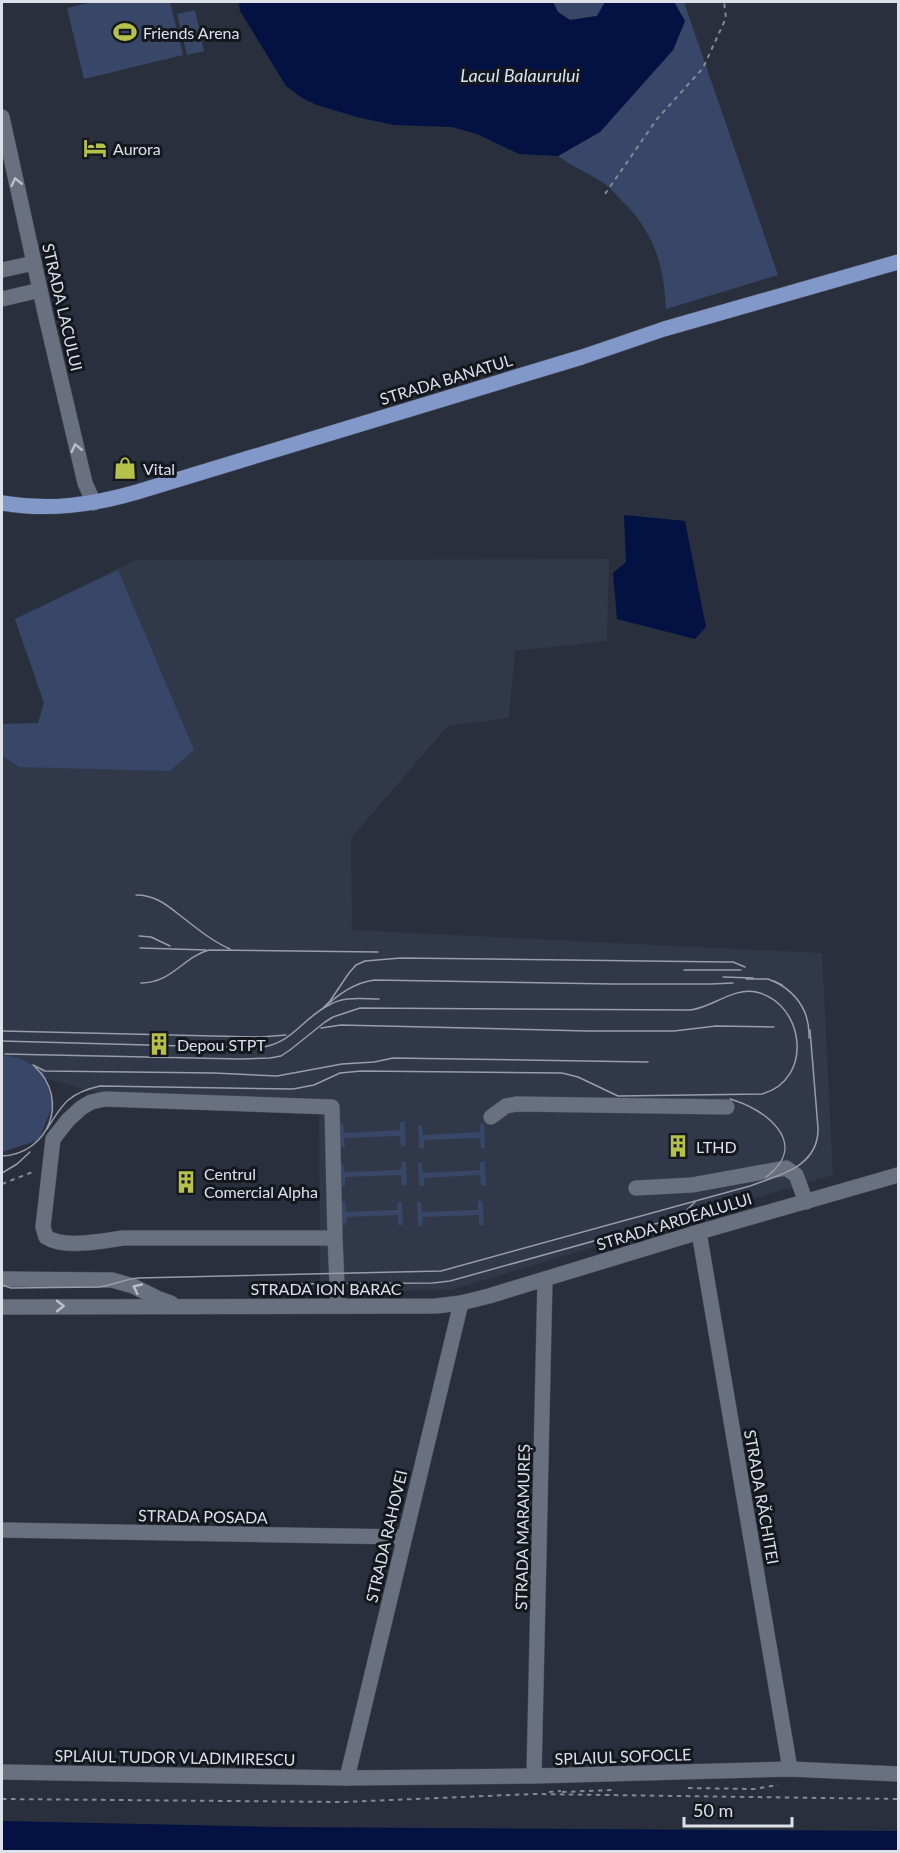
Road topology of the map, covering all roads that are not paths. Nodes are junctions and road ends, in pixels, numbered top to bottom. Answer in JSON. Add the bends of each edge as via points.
{"nodes":[{"id":1,"x":2,"y":117,"type":"edge"},
{"id":2,"x":898,"y":262,"type":"edge"},
{"id":3,"x":34,"y":263,"type":"junction"},
{"id":4,"x":2,"y":270,"type":"edge"},
{"id":5,"x":40,"y":290,"type":"junction"},
{"id":6,"x":2,"y":299,"type":"edge"},
{"id":7,"x":2,"y":503,"type":"edge"},
{"id":8,"x":94,"y":503,"type":"junction"},
{"id":9,"x":727,"y":1107,"type":"dead end"},
{"id":10,"x":491,"y":1117,"type":"dead end"},
{"id":11,"x":898,"y":1175,"type":"edge"},
{"id":12,"x":636,"y":1188,"type":"dead end"},
{"id":13,"x":806,"y":1202,"type":"junction"},
{"id":14,"x":699,"y":1232,"type":"junction"},
{"id":15,"x":335,"y":1238,"type":"junction"},
{"id":16,"x":2,"y":1279,"type":"edge"},
{"id":17,"x":545,"y":1279,"type":"junction"},
{"id":18,"x":461,"y":1303,"type":"junction"},
{"id":19,"x":191,"y":1306,"type":"junction"},
{"id":20,"x":338,"y":1306,"type":"junction"},
{"id":21,"x":2,"y":1307,"type":"edge"},
{"id":22,"x":2,"y":1530,"type":"edge"},
{"id":23,"x":404,"y":1537,"type":"junction"},
{"id":24,"x":790,"y":1769,"type":"junction"},
{"id":25,"x":2,"y":1772,"type":"edge"},
{"id":26,"x":898,"y":1773,"type":"edge"},
{"id":27,"x":534,"y":1776,"type":"junction"},
{"id":28,"x":347,"y":1778,"type":"junction"}],
"edges":[{"from":3,"to":1,"type":"street","name":"STRADA LACULUI","one_way":true},
{"from":2,"to":8,"type":"main road","name":"STRADA BANATUL","via":[[664,329]]},
{"from":3,"to":4,"type":"street"},
{"from":3,"to":5,"type":"street","name":"STRADA LACULUI"},
{"from":5,"to":6,"type":"street"},
{"from":8,"to":5,"type":"street","name":"STRADA LACULUI","one_way":true,"via":[[85,483]]},
{"from":7,"to":8,"type":"main road","name":"STRADA BANATUL","via":[[47,508]]},
{"from":9,"to":10,"type":"street","via":[[517,1104],[506,1106]]},
{"from":11,"to":13,"type":"street","name":"STRADA ARDEALULUI"},
{"from":12,"to":13,"type":"street","via":[[692,1185],[786,1168],[796,1175]]},
{"from":13,"to":14,"type":"street","name":"STRADA ARDEALULUI"},
{"from":14,"to":17,"type":"street","name":"STRADA ARDEALULUI"},
{"from":14,"to":24,"type":"street","name":"STRADA RĂCHITEI"},
{"from":15,"to":15,"type":"street","via":[[332,1107],[110,1099],[81,1108],[53,1139],[43,1227],[46,1237],[53,1242],[91,1243],[123,1238]]},
{"from":15,"to":20,"type":"street"},
{"from":19,"to":16,"type":"street","name":"STRADA ION BARAC","one_way":true,"via":[[164,1302],[112,1280]]},
{"from":17,"to":18,"type":"street","name":"STRADA ARDEALULUI"},
{"from":17,"to":27,"type":"street","name":"STRADA MARAMUREȘ"},
{"from":18,"to":20,"type":"street","name":"STRADA ION BARAC"},
{"from":18,"to":23,"type":"street","name":"STRADA RAHOVEI"},
{"from":19,"to":20,"type":"street","name":"STRADA ION BARAC"},
{"from":21,"to":19,"type":"street","name":"STRADA ION BARAC","one_way":true},
{"from":22,"to":23,"type":"street","name":"STRADA POSADA"},
{"from":23,"to":28,"type":"street","name":"STRADA RAHOVEI"},
{"from":24,"to":26,"type":"street","name":"SPLAIUL SOFOCLE"},
{"from":24,"to":27,"type":"street","name":"SPLAIUL SOFOCLE"},
{"from":25,"to":28,"type":"street","name":"SPLAIUL TUDOR VLADIMIRESCU"},
{"from":27,"to":28,"type":"street","name":"SPLAIUL SOFOCLE"}]}
